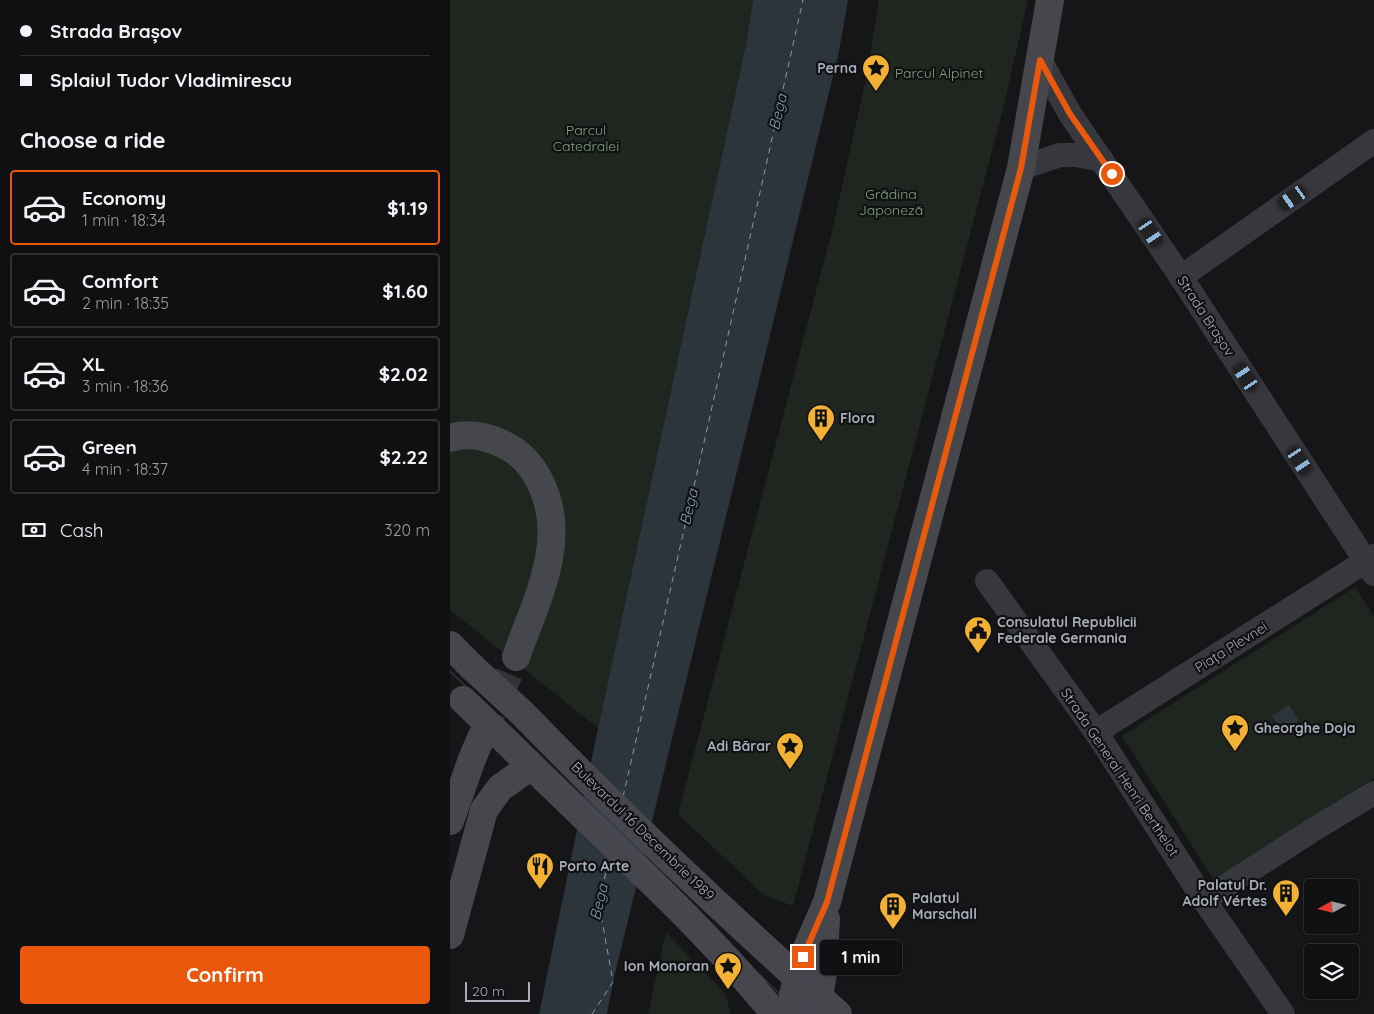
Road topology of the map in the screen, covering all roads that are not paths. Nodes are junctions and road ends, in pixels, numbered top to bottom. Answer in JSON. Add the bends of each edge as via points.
{"nodes":[{"id":1,"x":1050,"y":0,"type":"edge"},
{"id":2,"x":1040,"y":60,"type":"junction"},
{"id":3,"x":1374,"y":142,"type":"edge"},
{"id":4,"x":1102,"y":160,"type":"junction"},
{"id":5,"x":1021,"y":168,"type":"junction"},
{"id":6,"x":1180,"y":276,"type":"junction"},
{"id":7,"x":450,"y":438,"type":"edge"},
{"id":8,"x":1371,"y":564,"type":"edge"},
{"id":9,"x":988,"y":581,"type":"dead end"},
{"id":10,"x":450,"y":645,"type":"edge"},
{"id":11,"x":516,"y":657,"type":"tunnel mouth"},
{"id":12,"x":457,"y":693,"type":"edge"},
{"id":13,"x":1096,"y":732,"type":"junction"},
{"id":14,"x":481,"y":738,"type":"tunnel mouth"},
{"id":15,"x":529,"y":764,"type":"junction"},
{"id":16,"x":1374,"y":793,"type":"edge"},
{"id":17,"x":450,"y":821,"type":"edge"},
{"id":18,"x":1204,"y":900,"type":"junction"},
{"id":19,"x":827,"y":902,"type":"junction"},
{"id":20,"x":450,"y":935,"type":"edge"},
{"id":21,"x":797,"y":977,"type":"junction"},
{"id":22,"x":824,"y":1009,"type":"edge"},
{"id":23,"x":776,"y":1014,"type":"edge"},
{"id":24,"x":789,"y":1014,"type":"edge"},
{"id":25,"x":1282,"y":1014,"type":"edge"}],
"edges":[{"from":1,"to":2,"type":"main road"},
{"from":2,"to":4,"type":"street","name":"Strada Brașov","via":[[1070,114]]},
{"from":2,"to":5,"type":"main road"},
{"from":3,"to":6,"type":"street"},
{"from":4,"to":5,"type":"street","via":[[1060,155]]},
{"from":4,"to":6,"type":"street","name":"Strada Brașov"},
{"from":5,"to":19,"type":"main road"},
{"from":6,"to":8,"type":"street","name":"Strada Brașov"},
{"from":7,"to":11,"type":"main road","via":[[479,435],[501,442],[520,454],[536,471],[547,496],[552,544],[547,570]]},
{"from":8,"to":13,"type":"street","name":"Piața Plevnei"},
{"from":9,"to":13,"type":"street","name":"Strada General Henri Berthelot"},
{"from":10,"to":21,"type":"main road","name":"Bulevardul 16 Decembrie 1989","bridge":true},
{"from":12,"to":15,"type":"main road","bridge":true},
{"from":13,"to":18,"type":"street","name":"Strada General Henri Berthelot"},
{"from":14,"to":17,"type":"main road"},
{"from":15,"to":20,"type":"main road","via":[[500,788],[484,810]]},
{"from":15,"to":23,"type":"main road","via":[[671,901]]},
{"from":16,"to":18,"type":"street"},
{"from":18,"to":25,"type":"street","name":"Strada General Henri Berthelot"},
{"from":19,"to":21,"type":"main road"},
{"from":19,"to":22,"type":"main road"},
{"from":21,"to":22,"type":"main road","name":"Bulevardul 16 Decembrie 1989"},
{"from":21,"to":24,"type":"main road"}]}
